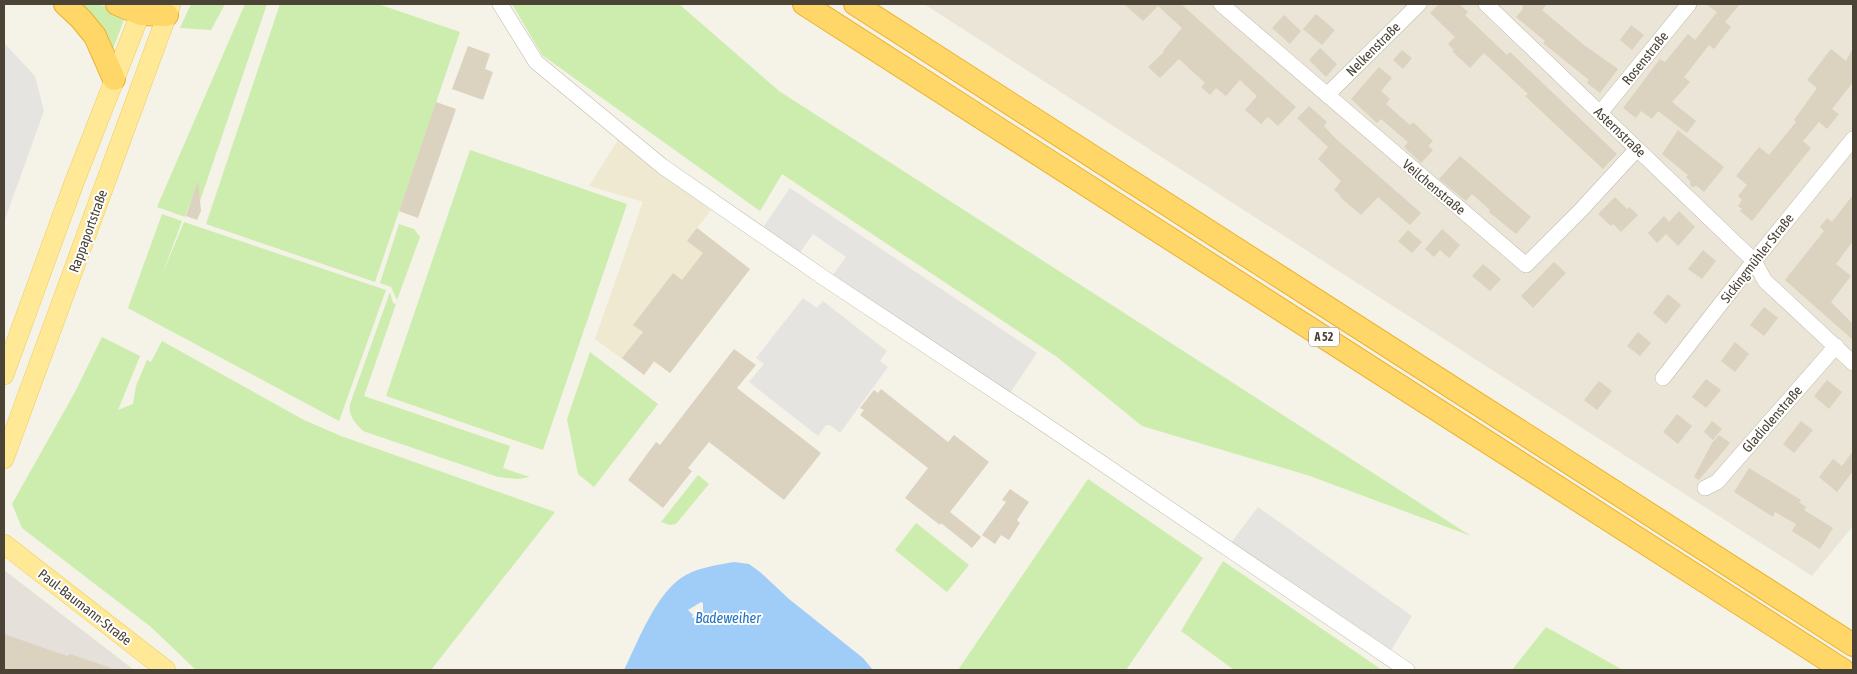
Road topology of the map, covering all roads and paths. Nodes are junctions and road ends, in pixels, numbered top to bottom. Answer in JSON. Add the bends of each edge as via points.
{"nodes":[{"id":1,"x":65,"y":4,"type":"edge"},
{"id":2,"x":117,"y":4,"type":"edge"},
{"id":3,"x":500,"y":4,"type":"edge"},
{"id":4,"x":804,"y":4,"type":"edge"},
{"id":5,"x":855,"y":4,"type":"edge"},
{"id":6,"x":1221,"y":4,"type":"edge"},
{"id":7,"x":1419,"y":4,"type":"edge"},
{"id":8,"x":1486,"y":4,"type":"edge"},
{"id":9,"x":1689,"y":4,"type":"edge"},
{"id":10,"x":155,"y":8,"type":"edge"},
{"id":11,"x":114,"y":79,"type":"junction"},
{"id":12,"x":1327,"y":95,"type":"junction"},
{"id":13,"x":1600,"y":113,"type":"junction"},
{"id":14,"x":1853,"y":139,"type":"edge"},
{"id":15,"x":1637,"y":149,"type":"junction"},
{"id":16,"x":1754,"y":261,"type":"junction"},
{"id":17,"x":1836,"y":346,"type":"junction"},
{"id":18,"x":1853,"y":363,"type":"edge"},
{"id":19,"x":4,"y":375,"type":"edge"},
{"id":20,"x":1663,"y":378,"type":"dead end"},
{"id":21,"x":4,"y":459,"type":"edge"},
{"id":22,"x":1705,"y":488,"type":"dead end"},
{"id":23,"x":4,"y":544,"type":"edge"},
{"id":24,"x":1853,"y":645,"type":"edge"},
{"id":25,"x":166,"y":670,"type":"edge"},
{"id":26,"x":1407,"y":670,"type":"edge"},
{"id":27,"x":1843,"y":670,"type":"edge"}],
"edges":[{"from":1,"to":11,"type":"highway","via":[[95,36]]},
{"from":2,"to":10,"type":"highway"},
{"from":3,"to":26,"type":"street","via":[[536,62],[662,166]]},
{"from":4,"to":27,"type":"highway","number":"A 52"},
{"from":5,"to":24,"type":"highway","number":"A 52"},
{"from":6,"to":12,"type":"street","name":"Veilchenstraße"},
{"from":7,"to":12,"type":"street","name":"Nelkenstraße"},
{"from":8,"to":13,"type":"street","name":"Asternstraße"},
{"from":9,"to":13,"type":"street","name":"Rosenstraße"},
{"from":10,"to":11,"type":"main road"},
{"from":10,"to":21,"type":"main road","name":"Rappaportstraße"},
{"from":11,"to":19,"type":"main road"},
{"from":12,"to":15,"type":"street","name":"Veilchenstraße","via":[[1526,265]]},
{"from":13,"to":15,"type":"street","name":"Asternstraße"},
{"from":14,"to":16,"type":"street","name":"Sickingmühler Straße"},
{"from":15,"to":16,"type":"street","name":"Asternstraße"},
{"from":16,"to":17,"type":"street","via":[[1765,281]]},
{"from":16,"to":20,"type":"street","name":"Sickingmühler Straße"},
{"from":17,"to":18,"type":"street"},
{"from":17,"to":22,"type":"street","name":"Gladiolenstraße","via":[[1717,482]]},
{"from":23,"to":25,"type":"main road","name":"Paul-Baumann-Straße"}]}
